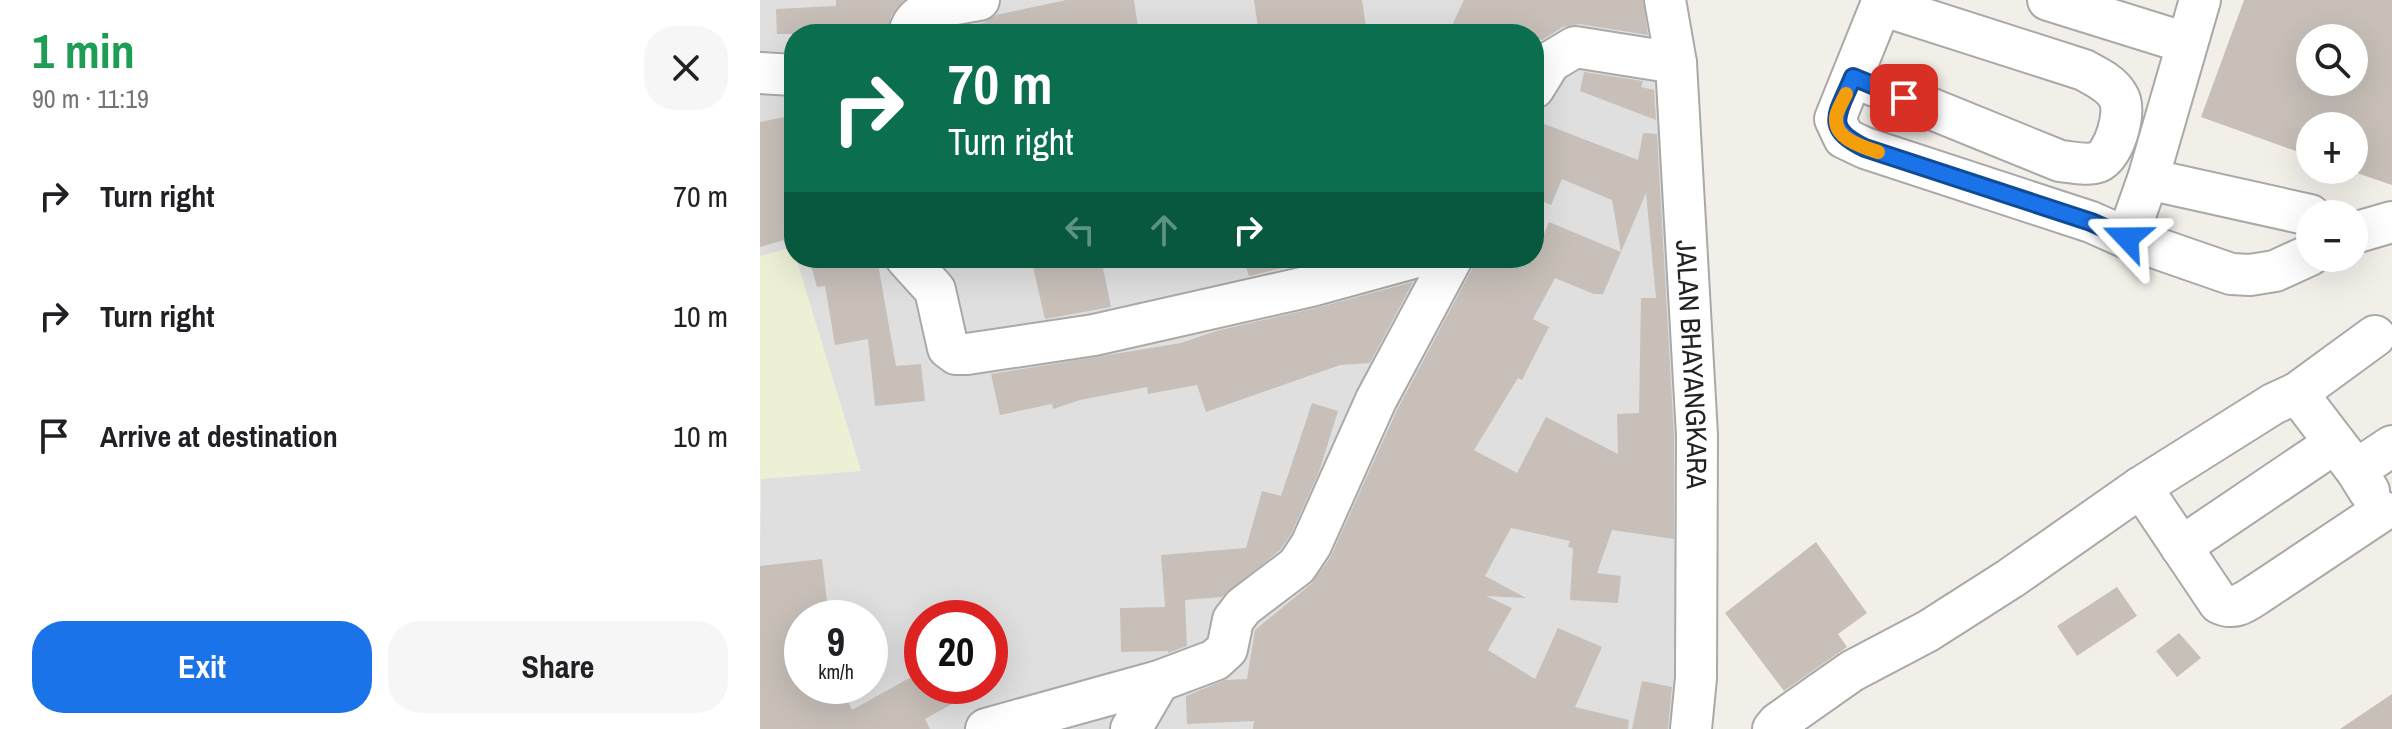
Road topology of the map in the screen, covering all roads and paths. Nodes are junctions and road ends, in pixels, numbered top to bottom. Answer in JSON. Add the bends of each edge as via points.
{"nodes":[{"id":1,"x":979,"y":0,"type":"edge"},
{"id":2,"x":1665,"y":0,"type":"edge"},
{"id":3,"x":2048,"y":0,"type":"edge"},
{"id":4,"x":2200,"y":0,"type":"edge"},
{"id":5,"x":1882,"y":3,"type":"edge"},
{"id":6,"x":912,"y":24,"type":"edge"},
{"id":7,"x":2186,"y":43,"type":"junction"},
{"id":8,"x":1676,"y":63,"type":"junction"},
{"id":9,"x":1544,"y":72,"type":"edge"},
{"id":10,"x":760,"y":73,"type":"edge"},
{"id":11,"x":784,"y":74,"type":"edge"},
{"id":12,"x":1853,"y":77,"type":"junction"},
{"id":13,"x":2148,"y":179,"type":"junction"},
{"id":14,"x":2296,"y":212,"type":"edge"},
{"id":15,"x":2392,"y":222,"type":"edge"},
{"id":16,"x":2368,"y":229,"type":"edge"},
{"id":17,"x":2127,"y":238,"type":"junction"},
{"id":18,"x":2296,"y":261,"type":"edge"},
{"id":19,"x":915,"y":268,"type":"edge"},
{"id":20,"x":1377,"y":268,"type":"edge"},
{"id":21,"x":1447,"y":268,"type":"edge"},
{"id":22,"x":2375,"y":336,"type":"dead end"},
{"id":23,"x":2297,"y":393,"type":"junction"},
{"id":24,"x":2392,"y":446,"type":"edge"},
{"id":25,"x":2346,"y":456,"type":"junction"},
{"id":26,"x":2141,"y":487,"type":"junction"},
{"id":27,"x":2387,"y":518,"type":"edge"},
{"id":28,"x":2181,"y":547,"type":"junction"},
{"id":29,"x":1159,"y":681,"type":"junction"},
{"id":30,"x":986,"y":729,"type":"edge"},
{"id":31,"x":1131,"y":729,"type":"edge"},
{"id":32,"x":1691,"y":729,"type":"edge"},
{"id":33,"x":1773,"y":729,"type":"edge"}],
"edges":[{"from":1,"to":6,"type":"street","via":[[918,16]]},
{"from":2,"to":8,"type":"street","name":"JALAN BHAYANGKARA"},
{"from":3,"to":7,"type":"street"},
{"from":4,"to":7,"type":"street"},
{"from":5,"to":12,"type":"street"},
{"from":5,"to":12,"type":"street","via":[[2084,70],[2108,83],[2120,97],[2117,135],[2100,162],[2060,161]]},
{"from":7,"to":13,"type":"street"},
{"from":8,"to":9,"type":"street","via":[[1575,47]]},
{"from":8,"to":32,"type":"street","name":"JALAN BHAYANGKARA","via":[[1697,435]]},
{"from":10,"to":11,"type":"street"},
{"from":12,"to":17,"type":"street","via":[[1835,119],[1844,138]]},
{"from":13,"to":14,"type":"street"},
{"from":13,"to":17,"type":"street"},
{"from":15,"to":16,"type":"street"},
{"from":17,"to":18,"type":"street","via":[[2231,274],[2275,271]]},
{"from":19,"to":20,"type":"street","via":[[935,290],[946,344],[956,354],[1094,335]]},
{"from":21,"to":29,"type":"street","via":[[1297,566],[1243,607],[1233,620],[1227,649],[1215,660]]},
{"from":22,"to":23,"type":"street"},
{"from":23,"to":25,"type":"street"},
{"from":23,"to":26,"type":"street"},
{"from":24,"to":25,"type":"street"},
{"from":25,"to":27,"type":"street"},
{"from":25,"to":28,"type":"street"},
{"from":26,"to":28,"type":"street"},
{"from":26,"to":33,"type":"street","via":[[1928,631],[1852,671]]},
{"from":27,"to":28,"type":"street","via":[[2238,606],[2219,603]]},
{"from":29,"to":30,"type":"street"},
{"from":29,"to":31,"type":"street"}]}
